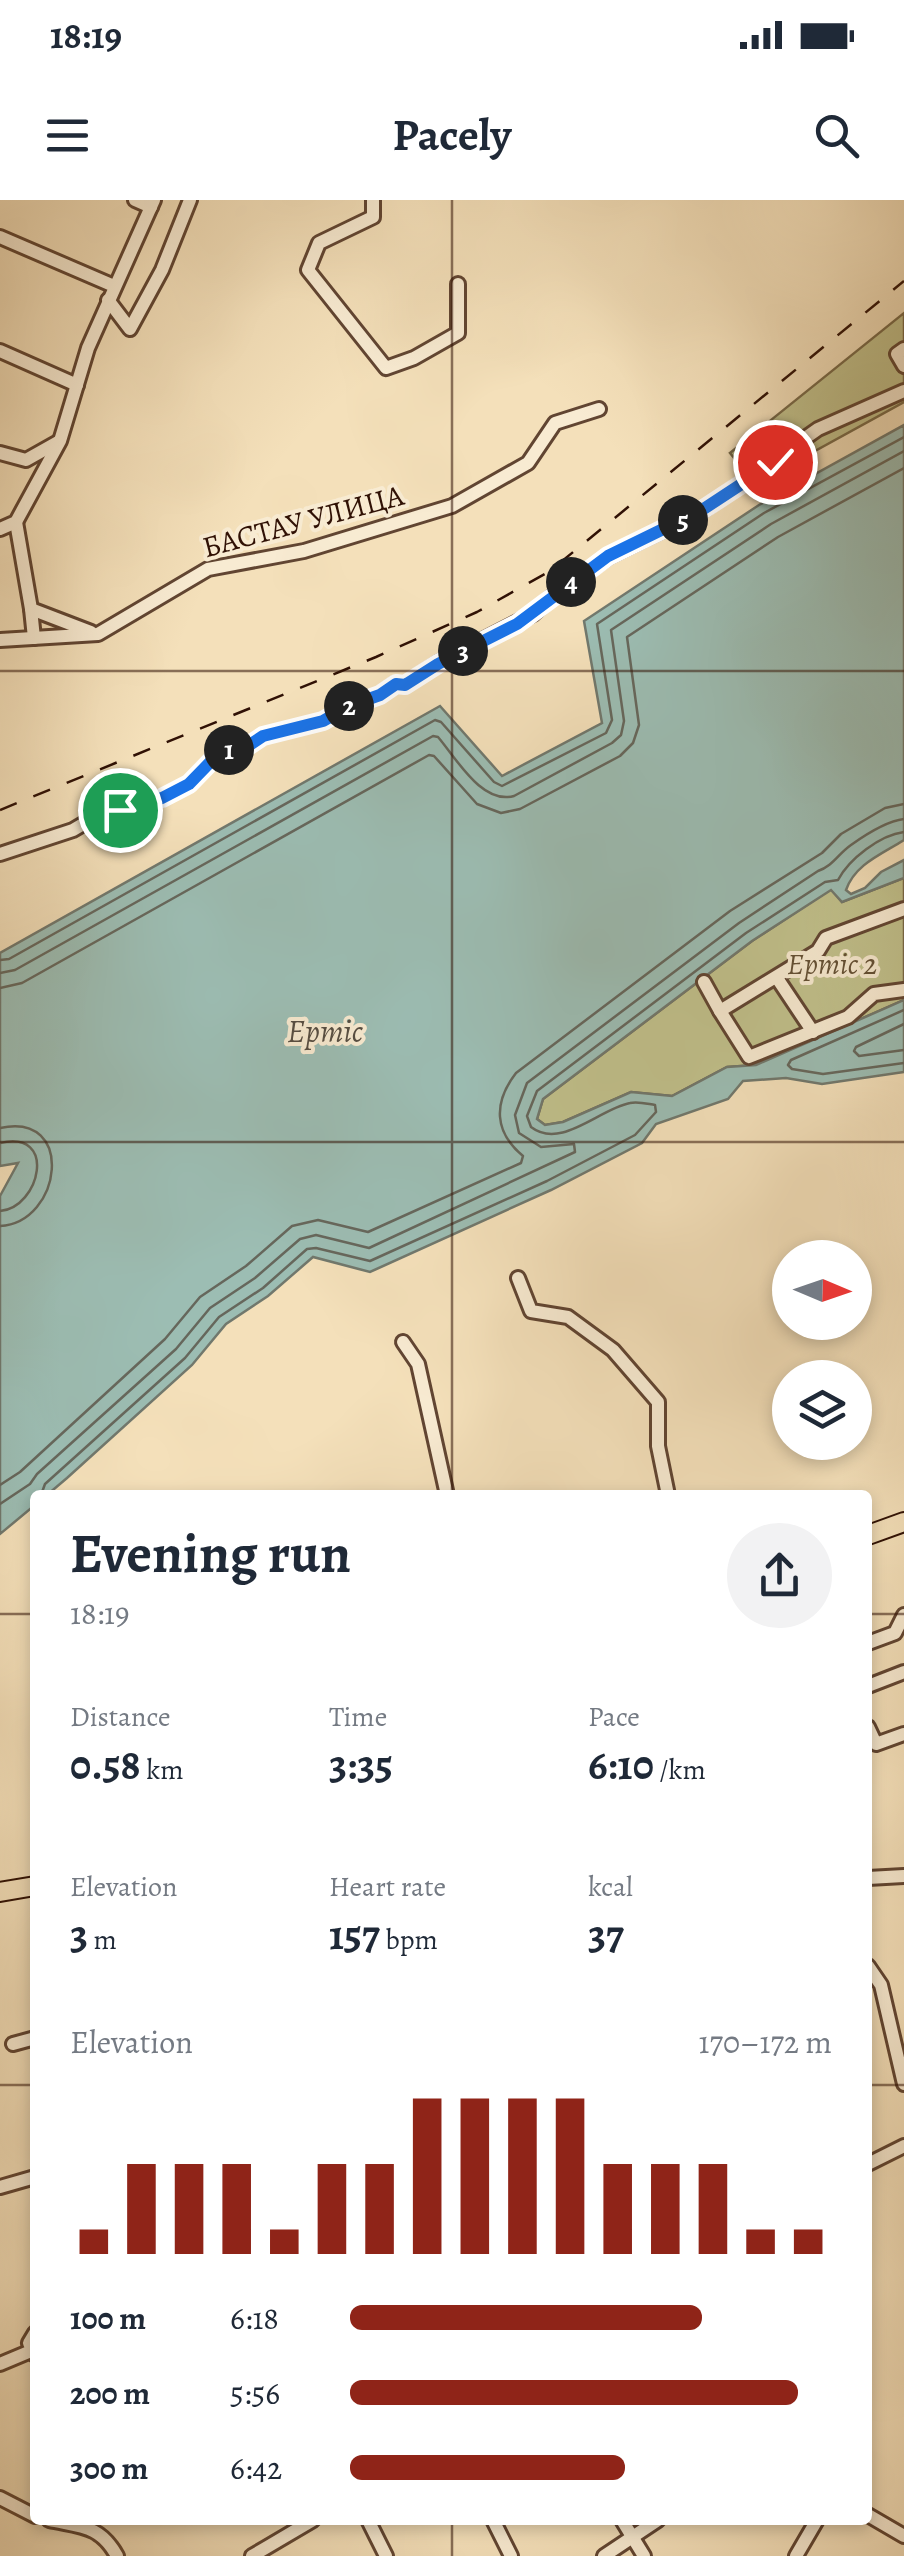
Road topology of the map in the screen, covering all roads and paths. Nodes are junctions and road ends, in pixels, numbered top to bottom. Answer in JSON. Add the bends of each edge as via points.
{"nodes":[{"id":1,"x":135,"y":200,"type":"edge"},
{"id":2,"x":190,"y":200,"type":"edge"},
{"id":3,"x":372,"y":200,"type":"edge"},
{"id":4,"x":152,"y":204,"type":"edge"},
{"id":5,"x":0,"y":237,"type":"edge"},
{"id":6,"x":458,"y":284,"type":"dead end"},
{"id":7,"x":114,"y":286,"type":"junction"},
{"id":8,"x":108,"y":300,"type":"junction"},
{"id":9,"x":904,"y":348,"type":"edge"},
{"id":10,"x":0,"y":351,"type":"edge"},
{"id":11,"x":904,"y":366,"type":"edge"},
{"id":12,"x":77,"y":385,"type":"junction"},
{"id":13,"x":904,"y":391,"type":"edge"},
{"id":14,"x":599,"y":409,"type":"dead end"},
{"id":15,"x":60,"y":441,"type":"junction"},
{"id":16,"x":0,"y":452,"type":"edge"},
{"id":17,"x":16,"y":522,"type":"junction"},
{"id":18,"x":0,"y":529,"type":"edge"},
{"id":19,"x":31,"y":610,"type":"junction"},
{"id":20,"x":98,"y":634,"type":"junction"},
{"id":21,"x":34,"y":638,"type":"junction"},
{"id":22,"x":0,"y":640,"type":"edge"},
{"id":23,"x":0,"y":854,"type":"edge"},
{"id":24,"x":904,"y":909,"type":"edge"},
{"id":25,"x":777,"y":978,"type":"junction"},
{"id":26,"x":704,"y":982,"type":"dead end"},
{"id":27,"x":904,"y":990,"type":"edge"},
{"id":28,"x":720,"y":1011,"type":"junction"},
{"id":29,"x":812,"y":1032,"type":"junction"},
{"id":30,"x":518,"y":1278,"type":"dead end"},
{"id":31,"x":403,"y":1342,"type":"dead end"},
{"id":32,"x":446,"y":1490,"type":"edge"},
{"id":33,"x":667,"y":1490,"type":"edge"},
{"id":34,"x":904,"y":1522,"type":"edge"},
{"id":35,"x":872,"y":1534,"type":"edge"},
{"id":36,"x":904,"y":1615,"type":"edge"},
{"id":37,"x":872,"y":1641,"type":"edge"},
{"id":38,"x":904,"y":1672,"type":"edge"},
{"id":39,"x":872,"y":1684,"type":"edge"},
{"id":40,"x":904,"y":1734,"type":"edge"},
{"id":41,"x":872,"y":1736,"type":"edge"},
{"id":42,"x":904,"y":1876,"type":"edge"},
{"id":43,"x":872,"y":1878,"type":"edge"},
{"id":44,"x":30,"y":1887,"type":"edge"},
{"id":45,"x":0,"y":1892,"type":"edge"},
{"id":46,"x":872,"y":1972,"type":"edge"},
{"id":47,"x":30,"y":2039,"type":"edge"},
{"id":48,"x":13,"y":2044,"type":"dead end"},
{"id":49,"x":904,"y":2084,"type":"edge"},
{"id":50,"x":904,"y":2146,"type":"edge"},
{"id":51,"x":872,"y":2162,"type":"edge"},
{"id":52,"x":30,"y":2178,"type":"edge"},
{"id":53,"x":0,"y":2186,"type":"edge"},
{"id":54,"x":30,"y":2348,"type":"edge"},
{"id":55,"x":0,"y":2364,"type":"edge"},
{"id":56,"x":0,"y":2498,"type":"edge"},
{"id":57,"x":30,"y":2513,"type":"edge"},
{"id":58,"x":872,"y":2517,"type":"edge"},
{"id":59,"x":76,"y":2525,"type":"edge"},
{"id":60,"x":305,"y":2525,"type":"edge"},
{"id":61,"x":370,"y":2525,"type":"edge"},
{"id":62,"x":496,"y":2525,"type":"edge"},
{"id":63,"x":624,"y":2525,"type":"edge"},
{"id":64,"x":650,"y":2525,"type":"edge"},
{"id":65,"x":814,"y":2525,"type":"edge"},
{"id":66,"x":904,"y":2536,"type":"edge"},
{"id":67,"x":631,"y":2538,"type":"junction"},
{"id":68,"x":117,"y":2556,"type":"edge"},
{"id":69,"x":252,"y":2556,"type":"edge"},
{"id":70,"x":386,"y":2556,"type":"edge"},
{"id":71,"x":511,"y":2556,"type":"edge"},
{"id":72,"x":604,"y":2556,"type":"edge"},
{"id":73,"x":644,"y":2556,"type":"edge"},
{"id":74,"x":796,"y":2556,"type":"edge"}],
"edges":[{"from":1,"to":4,"type":"street"},
{"from":2,"to":8,"type":"street","via":[[130,330]]},
{"from":3,"to":6,"type":"street","via":[[373,217],[319,243],[308,270],[386,368],[458,333]]},
{"from":4,"to":7,"type":"street"},
{"from":5,"to":7,"type":"street"},
{"from":7,"to":8,"type":"street"},
{"from":8,"to":12,"type":"street"},
{"from":9,"to":11,"type":"street","via":[[897,354]]},
{"from":10,"to":12,"type":"street"},
{"from":12,"to":15,"type":"street"},
{"from":13,"to":23,"type":"street","via":[[818,429],[702,510],[608,556],[533,614],[405,685],[323,721],[220,752],[189,784],[162,798]]},
{"from":14,"to":20,"type":"street","name":"БАСТАУ УЛИЦА","via":[[555,423],[528,463],[452,506],[304,552],[208,569]]},
{"from":15,"to":16,"type":"street","via":[[26,460]]},
{"from":15,"to":17,"type":"street"},
{"from":17,"to":18,"type":"street"},
{"from":17,"to":19,"type":"street"},
{"from":19,"to":20,"type":"street"},
{"from":19,"to":21,"type":"street"},
{"from":20,"to":21,"type":"street","name":"БАСТАУ УЛИЦА"},
{"from":21,"to":22,"type":"street","name":"БАСТАУ УЛИЦА"},
{"from":24,"to":25,"type":"street","via":[[826,938]]},
{"from":25,"to":28,"type":"street"},
{"from":25,"to":29,"type":"street"},
{"from":26,"to":28,"type":"street"},
{"from":27,"to":29,"type":"street","via":[[874,994],[848,1017]]},
{"from":28,"to":29,"type":"street","via":[[749,1057]]},
{"from":30,"to":33,"type":"street","via":[[531,1311],[568,1316],[613,1350],[658,1402]]},
{"from":31,"to":32,"type":"street","via":[[418,1364]]},
{"from":34,"to":35,"type":"main road"},
{"from":36,"to":37,"type":"street","via":[[895,1632]]},
{"from":38,"to":39,"type":"street"},
{"from":40,"to":41,"type":"street","via":[[876,1744]]},
{"from":42,"to":43,"type":"street"},
{"from":44,"to":45,"type":"main road"},
{"from":46,"to":49,"type":"street","via":[[881,1985]]},
{"from":47,"to":48,"type":"street"},
{"from":50,"to":51,"type":"street"},
{"from":52,"to":53,"type":"street"},
{"from":54,"to":55,"type":"street"},
{"from":56,"to":57,"type":"street"},
{"from":58,"to":66,"type":"street"},
{"from":59,"to":68,"type":"street","via":[[104,2535]]},
{"from":60,"to":69,"type":"street"},
{"from":61,"to":70,"type":"street"},
{"from":62,"to":71,"type":"street"},
{"from":63,"to":67,"type":"street"},
{"from":64,"to":67,"type":"street"},
{"from":65,"to":74,"type":"street"},
{"from":67,"to":72,"type":"street"},
{"from":67,"to":73,"type":"street"}]}
